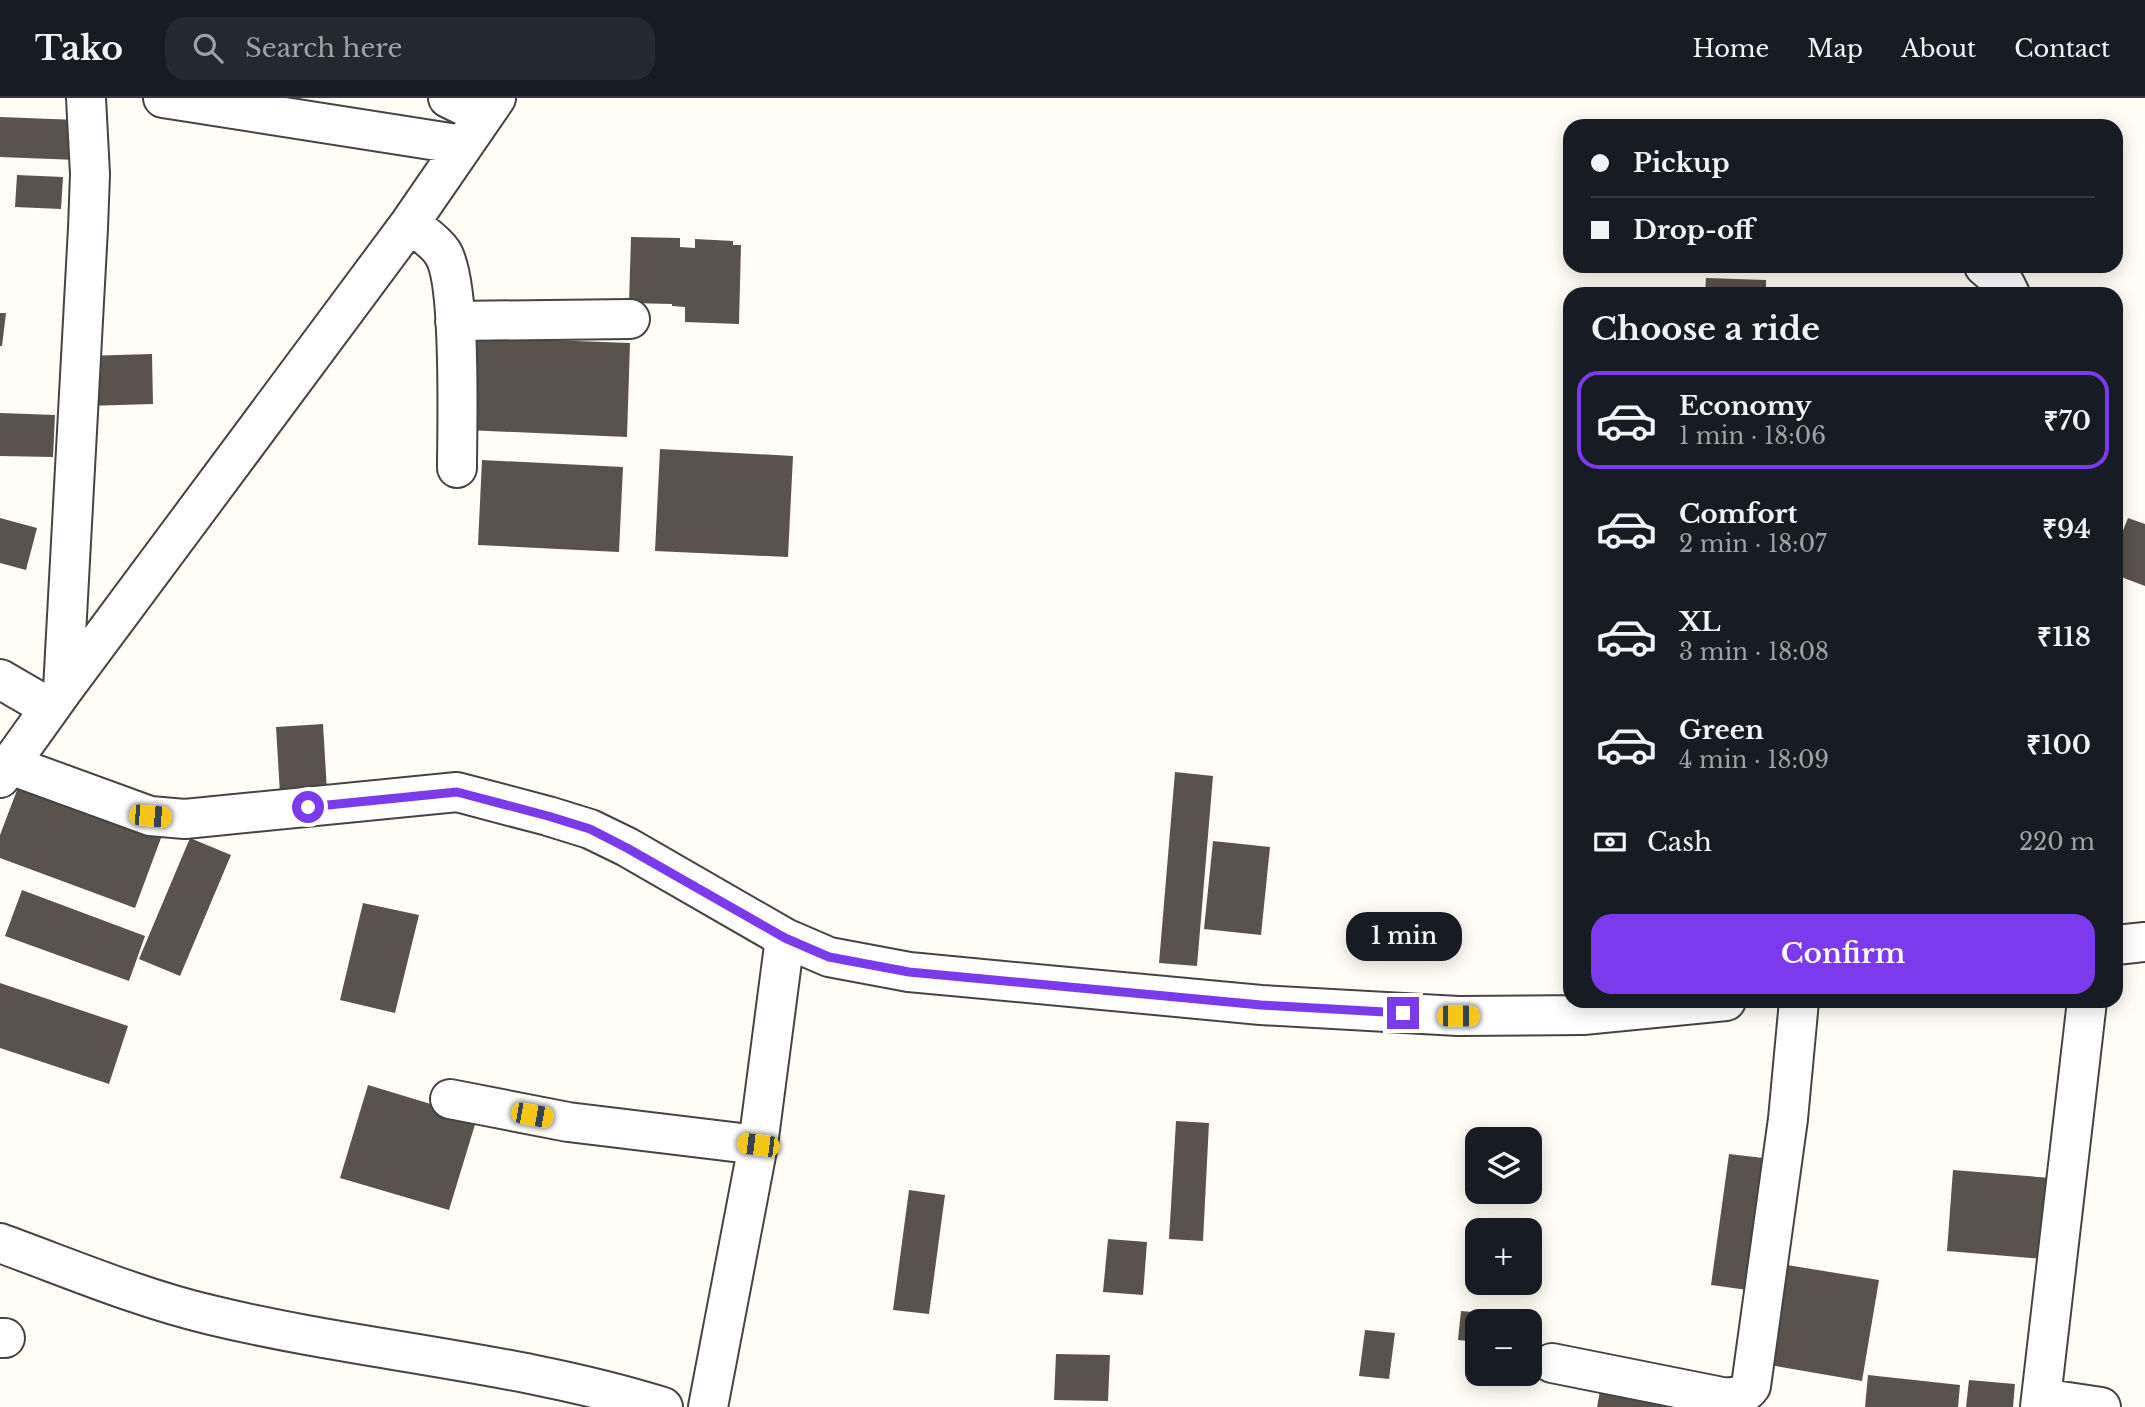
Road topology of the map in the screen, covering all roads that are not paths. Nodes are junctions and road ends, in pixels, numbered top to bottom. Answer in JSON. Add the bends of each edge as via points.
{"nodes":[{"id":1,"x":86,"y":98,"type":"edge"},
{"id":2,"x":163,"y":98,"type":"edge"},
{"id":3,"x":448,"y":98,"type":"edge"},
{"id":4,"x":481,"y":119,"type":"edge"},
{"id":5,"x":410,"y":223,"type":"junction"},
{"id":6,"x":1992,"y":273,"type":"edge"},
{"id":7,"x":2006,"y":287,"type":"edge"},
{"id":8,"x":630,"y":319,"type":"dead end"},
{"id":9,"x":455,"y":321,"type":"junction"},
{"id":10,"x":457,"y":468,"type":"dead end"},
{"id":11,"x":0,"y":679,"type":"edge"},
{"id":12,"x":56,"y":699,"type":"junction"},
{"id":13,"x":5,"y":771,"type":"edge"},
{"id":14,"x":785,"y":938,"type":"junction"},
{"id":15,"x":2145,"y":942,"type":"edge"},
{"id":16,"x":2123,"y":944,"type":"edge"},
{"id":17,"x":1660,"y":1008,"type":"edge"},
{"id":18,"x":1798,"y":1008,"type":"edge"},
{"id":19,"x":2086,"y":1008,"type":"edge"},
{"id":20,"x":450,"y":1099,"type":"dead end"},
{"id":21,"x":758,"y":1145,"type":"junction"},
{"id":22,"x":0,"y":1243,"type":"edge"},
{"id":23,"x":1552,"y":1363,"type":"dead end"},
{"id":24,"x":2041,"y":1403,"type":"edge"},
{"id":25,"x":663,"y":1407,"type":"edge"},
{"id":26,"x":708,"y":1407,"type":"edge"},
{"id":27,"x":2101,"y":1407,"type":"edge"}],
"edges":[{"from":1,"to":12,"type":"street","via":[[88,228]]},
{"from":2,"to":4,"type":"street"},
{"from":3,"to":4,"type":"street"},
{"from":4,"to":5,"type":"street"},
{"from":5,"to":9,"type":"street","via":[[442,252],[449,269]]},
{"from":5,"to":12,"type":"street"},
{"from":6,"to":7,"type":"street"},
{"from":8,"to":9,"type":"street"},
{"from":9,"to":10,"type":"street"},
{"from":11,"to":12,"type":"street"},
{"from":12,"to":13,"type":"street"},
{"from":13,"to":14,"type":"street","via":[[150,816],[185,819],[457,792],[590,829]]},
{"from":14,"to":17,"type":"street","via":[[829,957],[909,972],[1261,1005],[1458,1016],[1583,1016]]},
{"from":14,"to":21,"type":"street"},
{"from":15,"to":16,"type":"street"},
{"from":18,"to":23,"type":"street","via":[[1788,1119],[1751,1386],[1739,1396],[1722,1397]]},
{"from":19,"to":24,"type":"street"},
{"from":20,"to":21,"type":"street","via":[[568,1122]]},
{"from":21,"to":26,"type":"street"},
{"from":22,"to":25,"type":"street","via":[[208,1314],[580,1383]]},
{"from":24,"to":27,"type":"street"}]}
